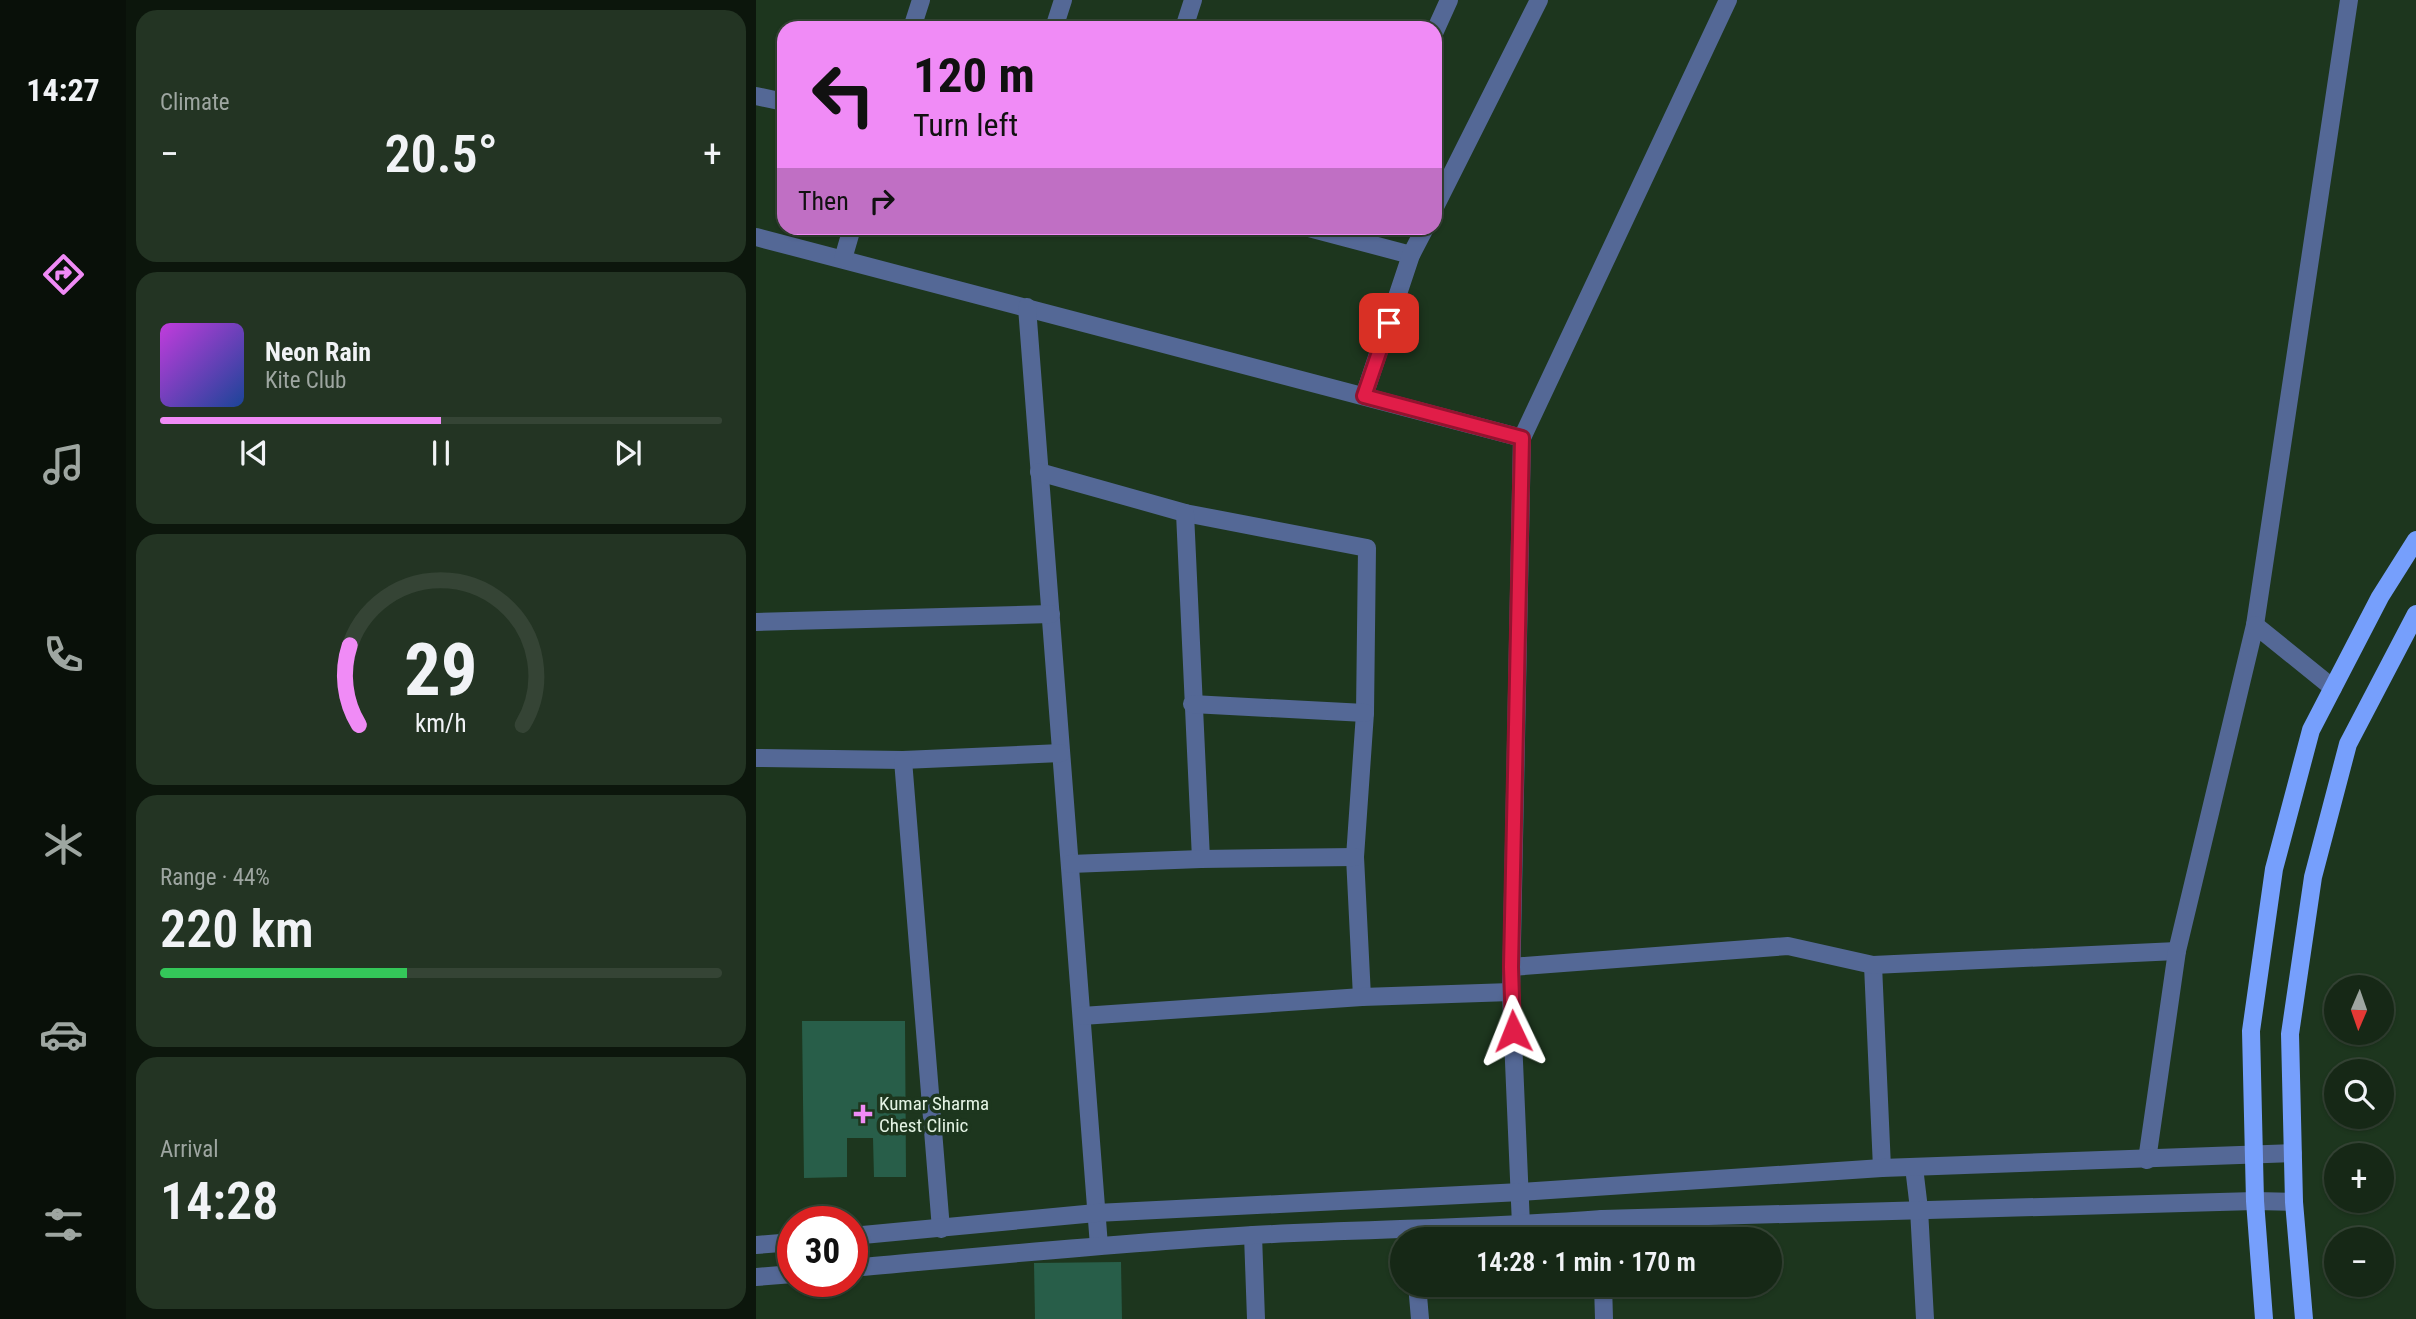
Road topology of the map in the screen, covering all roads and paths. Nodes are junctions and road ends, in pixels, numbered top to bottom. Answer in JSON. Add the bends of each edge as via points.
{"nodes":[{"id":1,"x":921,"y":0,"type":"edge"},
{"id":2,"x":1063,"y":0,"type":"edge"},
{"id":3,"x":1193,"y":0,"type":"edge"},
{"id":4,"x":1449,"y":0,"type":"edge"},
{"id":5,"x":1539,"y":0,"type":"edge"},
{"id":6,"x":1728,"y":0,"type":"edge"},
{"id":7,"x":2349,"y":0,"type":"edge"},
{"id":8,"x":914,"y":21,"type":"edge"},
{"id":9,"x":1057,"y":21,"type":"edge"},
{"id":10,"x":1186,"y":21,"type":"edge"},
{"id":11,"x":1440,"y":21,"type":"edge"},
{"id":12,"x":756,"y":96,"type":"edge"},
{"id":13,"x":777,"y":100,"type":"edge"},
{"id":14,"x":1442,"y":193,"type":"edge"},
{"id":15,"x":850,"y":235,"type":"edge"},
{"id":16,"x":1335,"y":235,"type":"edge"},
{"id":17,"x":1421,"y":235,"type":"edge"},
{"id":18,"x":756,"y":237,"type":"edge"},
{"id":19,"x":1411,"y":255,"type":"junction"},
{"id":20,"x":843,"y":259,"type":"junction"},
{"id":21,"x":1027,"y":307,"type":"junction"},
{"id":22,"x":1364,"y":396,"type":"junction"},
{"id":23,"x":1522,"y":438,"type":"junction"},
{"id":24,"x":1039,"y":472,"type":"junction"},
{"id":25,"x":1185,"y":513,"type":"junction"},
{"id":26,"x":2416,"y":540,"type":"edge"},
{"id":27,"x":1051,"y":614,"type":"junction"},
{"id":28,"x":2416,"y":614,"type":"edge"},
{"id":29,"x":756,"y":622,"type":"edge"},
{"id":30,"x":2255,"y":625,"type":"junction"},
{"id":31,"x":2333,"y":688,"type":"junction"},
{"id":32,"x":1192,"y":704,"type":"junction"},
{"id":33,"x":1365,"y":713,"type":"junction"},
{"id":34,"x":1061,"y":753,"type":"junction"},
{"id":35,"x":756,"y":758,"type":"edge"},
{"id":36,"x":903,"y":760,"type":"junction"},
{"id":37,"x":1355,"y":858,"type":"junction"},
{"id":38,"x":1201,"y":859,"type":"junction"},
{"id":39,"x":1070,"y":864,"type":"junction"},
{"id":40,"x":2177,"y":951,"type":"junction"},
{"id":41,"x":1873,"y":965,"type":"junction"},
{"id":42,"x":1511,"y":967,"type":"junction"},
{"id":43,"x":1511,"y":992,"type":"junction"},
{"id":44,"x":1362,"y":997,"type":"junction"},
{"id":45,"x":1082,"y":1016,"type":"junction"},
{"id":46,"x":2253,"y":1153,"type":"junction"},
{"id":47,"x":2292,"y":1153,"type":"junction"},
{"id":48,"x":2147,"y":1160,"type":"junction"},
{"id":49,"x":1914,"y":1167,"type":"junction"},
{"id":50,"x":1882,"y":1168,"type":"junction"},
{"id":51,"x":1521,"y":1192,"type":"junction"},
{"id":52,"x":2255,"y":1201,"type":"junction"},
{"id":53,"x":2294,"y":1202,"type":"junction"},
{"id":54,"x":1919,"y":1209,"type":"junction"},
{"id":55,"x":1096,"y":1213,"type":"junction"},
{"id":56,"x":1602,"y":1219,"type":"junction"},
{"id":57,"x":1521,"y":1225,"type":"junction"},
{"id":58,"x":1497,"y":1227,"type":"edge"},
{"id":59,"x":1602,"y":1227,"type":"edge"},
{"id":60,"x":941,"y":1229,"type":"junction"},
{"id":61,"x":1390,"y":1234,"type":"edge"},
{"id":62,"x":868,"y":1235,"type":"edge"},
{"id":63,"x":1253,"y":1235,"type":"junction"},
{"id":64,"x":777,"y":1243,"type":"edge"},
{"id":65,"x":756,"y":1245,"type":"edge"},
{"id":66,"x":1099,"y":1246,"type":"junction"},
{"id":67,"x":868,"y":1267,"type":"edge"},
{"id":68,"x":777,"y":1275,"type":"edge"},
{"id":69,"x":756,"y":1277,"type":"edge"},
{"id":70,"x":1418,"y":1297,"type":"edge"},
{"id":71,"x":1603,"y":1297,"type":"edge"},
{"id":72,"x":1256,"y":1319,"type":"edge"},
{"id":73,"x":1420,"y":1319,"type":"edge"},
{"id":74,"x":1604,"y":1319,"type":"edge"},
{"id":75,"x":1925,"y":1319,"type":"edge"},
{"id":76,"x":2264,"y":1319,"type":"edge"},
{"id":77,"x":2304,"y":1319,"type":"edge"}],
"edges":[{"from":1,"to":8,"type":"street"},
{"from":2,"to":9,"type":"street"},
{"from":3,"to":10,"type":"street"},
{"from":4,"to":11,"type":"street"},
{"from":5,"to":14,"type":"street"},
{"from":6,"to":23,"type":"street"},
{"from":7,"to":30,"type":"street"},
{"from":12,"to":13,"type":"street"},
{"from":15,"to":20,"type":"street"},
{"from":16,"to":19,"type":"street"},
{"from":17,"to":19,"type":"street"},
{"from":18,"to":20,"type":"street"},
{"from":19,"to":22,"type":"street"},
{"from":20,"to":21,"type":"street"},
{"from":21,"to":22,"type":"street"},
{"from":21,"to":24,"type":"street"},
{"from":22,"to":23,"type":"street"},
{"from":23,"to":42,"type":"street"},
{"from":24,"to":25,"type":"street"},
{"from":24,"to":27,"type":"street"},
{"from":25,"to":32,"type":"street"},
{"from":25,"to":33,"type":"street","via":[[1367,548]]},
{"from":26,"to":31,"type":"main road","via":[[2380,597]]},
{"from":27,"to":29,"type":"street"},
{"from":27,"to":34,"type":"street"},
{"from":28,"to":47,"type":"main road","via":[[2348,744],[2313,877],[2290,1034]]},
{"from":30,"to":31,"type":"street"},
{"from":30,"to":40,"type":"street"},
{"from":31,"to":46,"type":"main road","via":[[2311,730],[2274,869],[2250,1031]]},
{"from":32,"to":33,"type":"street"},
{"from":32,"to":38,"type":"street"},
{"from":33,"to":37,"type":"street"},
{"from":34,"to":36,"type":"street"},
{"from":34,"to":39,"type":"street"},
{"from":35,"to":36,"type":"street"},
{"from":36,"to":60,"type":"street"},
{"from":37,"to":38,"type":"street"},
{"from":37,"to":44,"type":"street"},
{"from":38,"to":39,"type":"street"},
{"from":39,"to":45,"type":"street"},
{"from":40,"to":41,"type":"street"},
{"from":40,"to":48,"type":"street"},
{"from":41,"to":42,"type":"street","via":[[1788,946]]},
{"from":41,"to":50,"type":"street"},
{"from":42,"to":43,"type":"street"},
{"from":43,"to":44,"type":"street"},
{"from":43,"to":51,"type":"street"},
{"from":44,"to":45,"type":"street"},
{"from":45,"to":55,"type":"street"},
{"from":46,"to":47,"type":"street"},
{"from":46,"to":48,"type":"street"},
{"from":46,"to":52,"type":"main road"},
{"from":47,"to":53,"type":"main road"},
{"from":48,"to":49,"type":"street"},
{"from":49,"to":50,"type":"street"},
{"from":49,"to":54,"type":"street"},
{"from":50,"to":51,"type":"street"},
{"from":51,"to":55,"type":"street"},
{"from":51,"to":57,"type":"street"},
{"from":52,"to":53,"type":"street"},
{"from":52,"to":54,"type":"street"},
{"from":52,"to":76,"type":"main road"},
{"from":53,"to":77,"type":"main road"},
{"from":54,"to":56,"type":"street"},
{"from":54,"to":75,"type":"street"},
{"from":55,"to":60,"type":"street"},
{"from":55,"to":66,"type":"street"},
{"from":56,"to":57,"type":"street"},
{"from":56,"to":59,"type":"street"},
{"from":57,"to":58,"type":"street"},
{"from":60,"to":62,"type":"street"},
{"from":61,"to":63,"type":"street"},
{"from":63,"to":66,"type":"street"},
{"from":63,"to":72,"type":"street"},
{"from":64,"to":65,"type":"street"},
{"from":66,"to":67,"type":"street"},
{"from":68,"to":69,"type":"street"},
{"from":70,"to":73,"type":"street"},
{"from":71,"to":74,"type":"street"}]}
